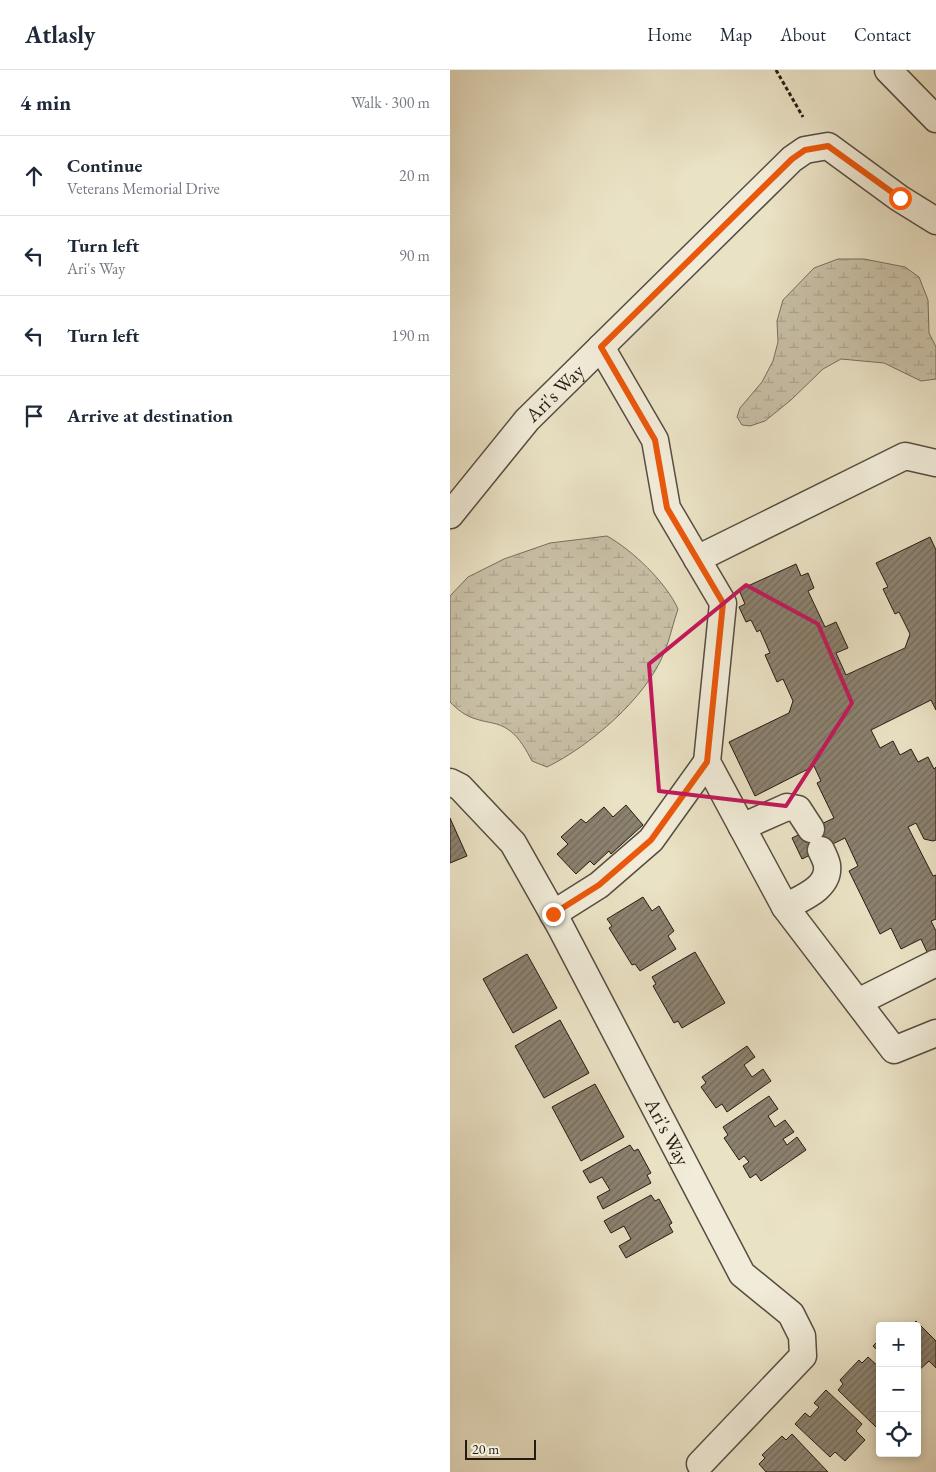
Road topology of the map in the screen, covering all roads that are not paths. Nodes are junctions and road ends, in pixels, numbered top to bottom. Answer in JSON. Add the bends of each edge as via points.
{"nodes":[{"id":1,"x":888,"y":70,"type":"edge"},
{"id":2,"x":936,"y":120,"type":"edge"},
{"id":3,"x":936,"y":221,"type":"edge"},
{"id":4,"x":601,"y":347,"type":"junction"},
{"id":5,"x":936,"y":464,"type":"edge"},
{"id":6,"x":450,"y":515,"type":"edge"},
{"id":7,"x":697,"y":559,"type":"junction"},
{"id":8,"x":707,"y":762,"type":"junction"},
{"id":9,"x":450,"y":782,"type":"edge"},
{"id":10,"x":742,"y":827,"type":"junction"},
{"id":11,"x":785,"y":907,"type":"junction"},
{"id":12,"x":553,"y":914,"type":"junction"},
{"id":13,"x":936,"y":963,"type":"edge"},
{"id":14,"x":858,"y":1002,"type":"junction"},
{"id":15,"x":936,"y":1033,"type":"edge"},
{"id":16,"x":700,"y":1464,"type":"dead end"}],
"edges":[{"from":1,"to":2,"type":"street"},
{"from":3,"to":4,"type":"street","name":"Ari's Way","via":[[828,146],[805,150],[792,159]]},
{"from":4,"to":6,"type":"street","name":"Ari's Way","via":[[527,420]]},
{"from":4,"to":7,"type":"street","via":[[655,440],[667,508]]},
{"from":5,"to":7,"type":"street","via":[[905,456]]},
{"from":7,"to":8,"type":"street","via":[[723,603]]},
{"from":8,"to":10,"type":"street"},
{"from":8,"to":12,"type":"street","via":[[651,840],[599,885]]},
{"from":9,"to":12,"type":"street","name":"Ari's Way","via":[[460,787],[513,843]]},
{"from":10,"to":11,"type":"street"},
{"from":10,"to":11,"type":"street","via":[[787,807],[798,809],[816,839],[826,864],[826,876],[818,888]]},
{"from":11,"to":14,"type":"street"},
{"from":12,"to":16,"type":"street","name":"Ari's Way","via":[[742,1274],[791,1314],[802,1336],[803,1356]]},
{"from":13,"to":14,"type":"street"},
{"from":14,"to":15,"type":"street","via":[[894,1050]]}]}
